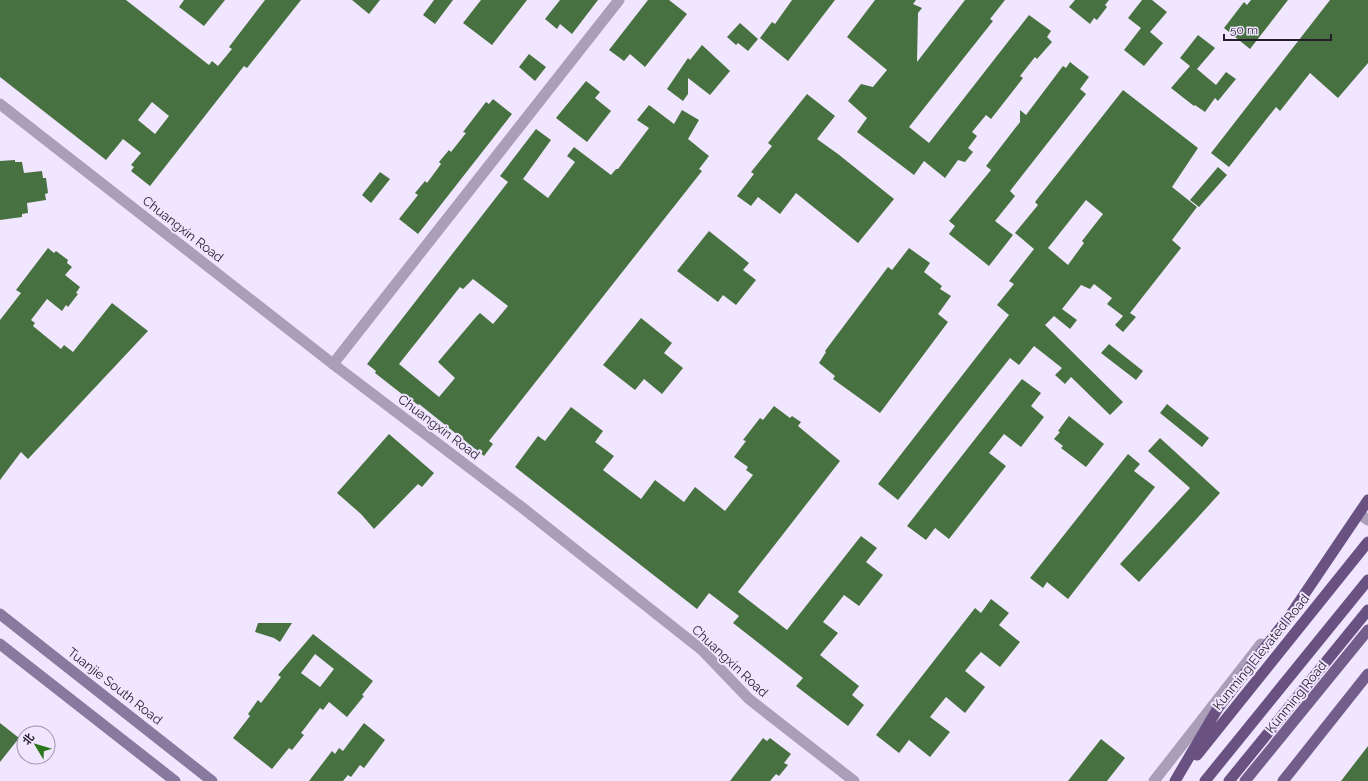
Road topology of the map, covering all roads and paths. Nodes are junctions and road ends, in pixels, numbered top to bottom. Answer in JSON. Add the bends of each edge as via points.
{"nodes":[{"id":1,"x":619,"y":0,"type":"edge"},
{"id":2,"x":0,"y":104,"type":"edge"},
{"id":3,"x":333,"y":364,"type":"junction"},
{"id":4,"x":1368,"y":500,"type":"edge"},
{"id":5,"x":1368,"y":506,"type":"edge"},
{"id":6,"x":1365,"y":518,"type":"edge"},
{"id":7,"x":1368,"y":542,"type":"edge"},
{"id":8,"x":1368,"y":580,"type":"edge"},
{"id":9,"x":1368,"y":610,"type":"edge"},
{"id":10,"x":0,"y":614,"type":"edge"},
{"id":11,"x":1368,"y":630,"type":"edge"},
{"id":12,"x":0,"y":644,"type":"edge"},
{"id":13,"x":1368,"y":674,"type":"edge"},
{"id":14,"x":175,"y":781,"type":"edge"},
{"id":15,"x":212,"y":781,"type":"edge"},
{"id":16,"x":854,"y":781,"type":"edge"},
{"id":17,"x":1154,"y":781,"type":"edge"},
{"id":18,"x":1176,"y":781,"type":"edge"},
{"id":19,"x":1205,"y":781,"type":"edge"},
{"id":20,"x":1229,"y":781,"type":"edge"},
{"id":21,"x":1245,"y":781,"type":"edge"},
{"id":22,"x":1283,"y":781,"type":"edge"}],
"edges":[{"from":1,"to":3,"type":"street"},
{"from":2,"to":3,"type":"street","name":"Chuangxin Road"},
{"from":3,"to":16,"type":"street","name":"Chuangxin Road","via":[[524,509],[696,645],[749,699]]},
{"from":4,"to":18,"type":"highway","via":[[1291,614],[1218,708]]},
{"from":5,"to":6,"type":"street"},
{"from":6,"to":17,"type":"street"},
{"from":7,"to":18,"type":"highway","name":"Kunming Elevated Road"},
{"from":8,"to":19,"type":"highway"},
{"from":9,"to":20,"type":"highway"},
{"from":10,"to":15,"type":"main road","name":"Tuanjie South Road"},
{"from":11,"to":21,"type":"main road","name":"Kunming Road"},
{"from":12,"to":14,"type":"main road"},
{"from":13,"to":22,"type":"main road"}]}
